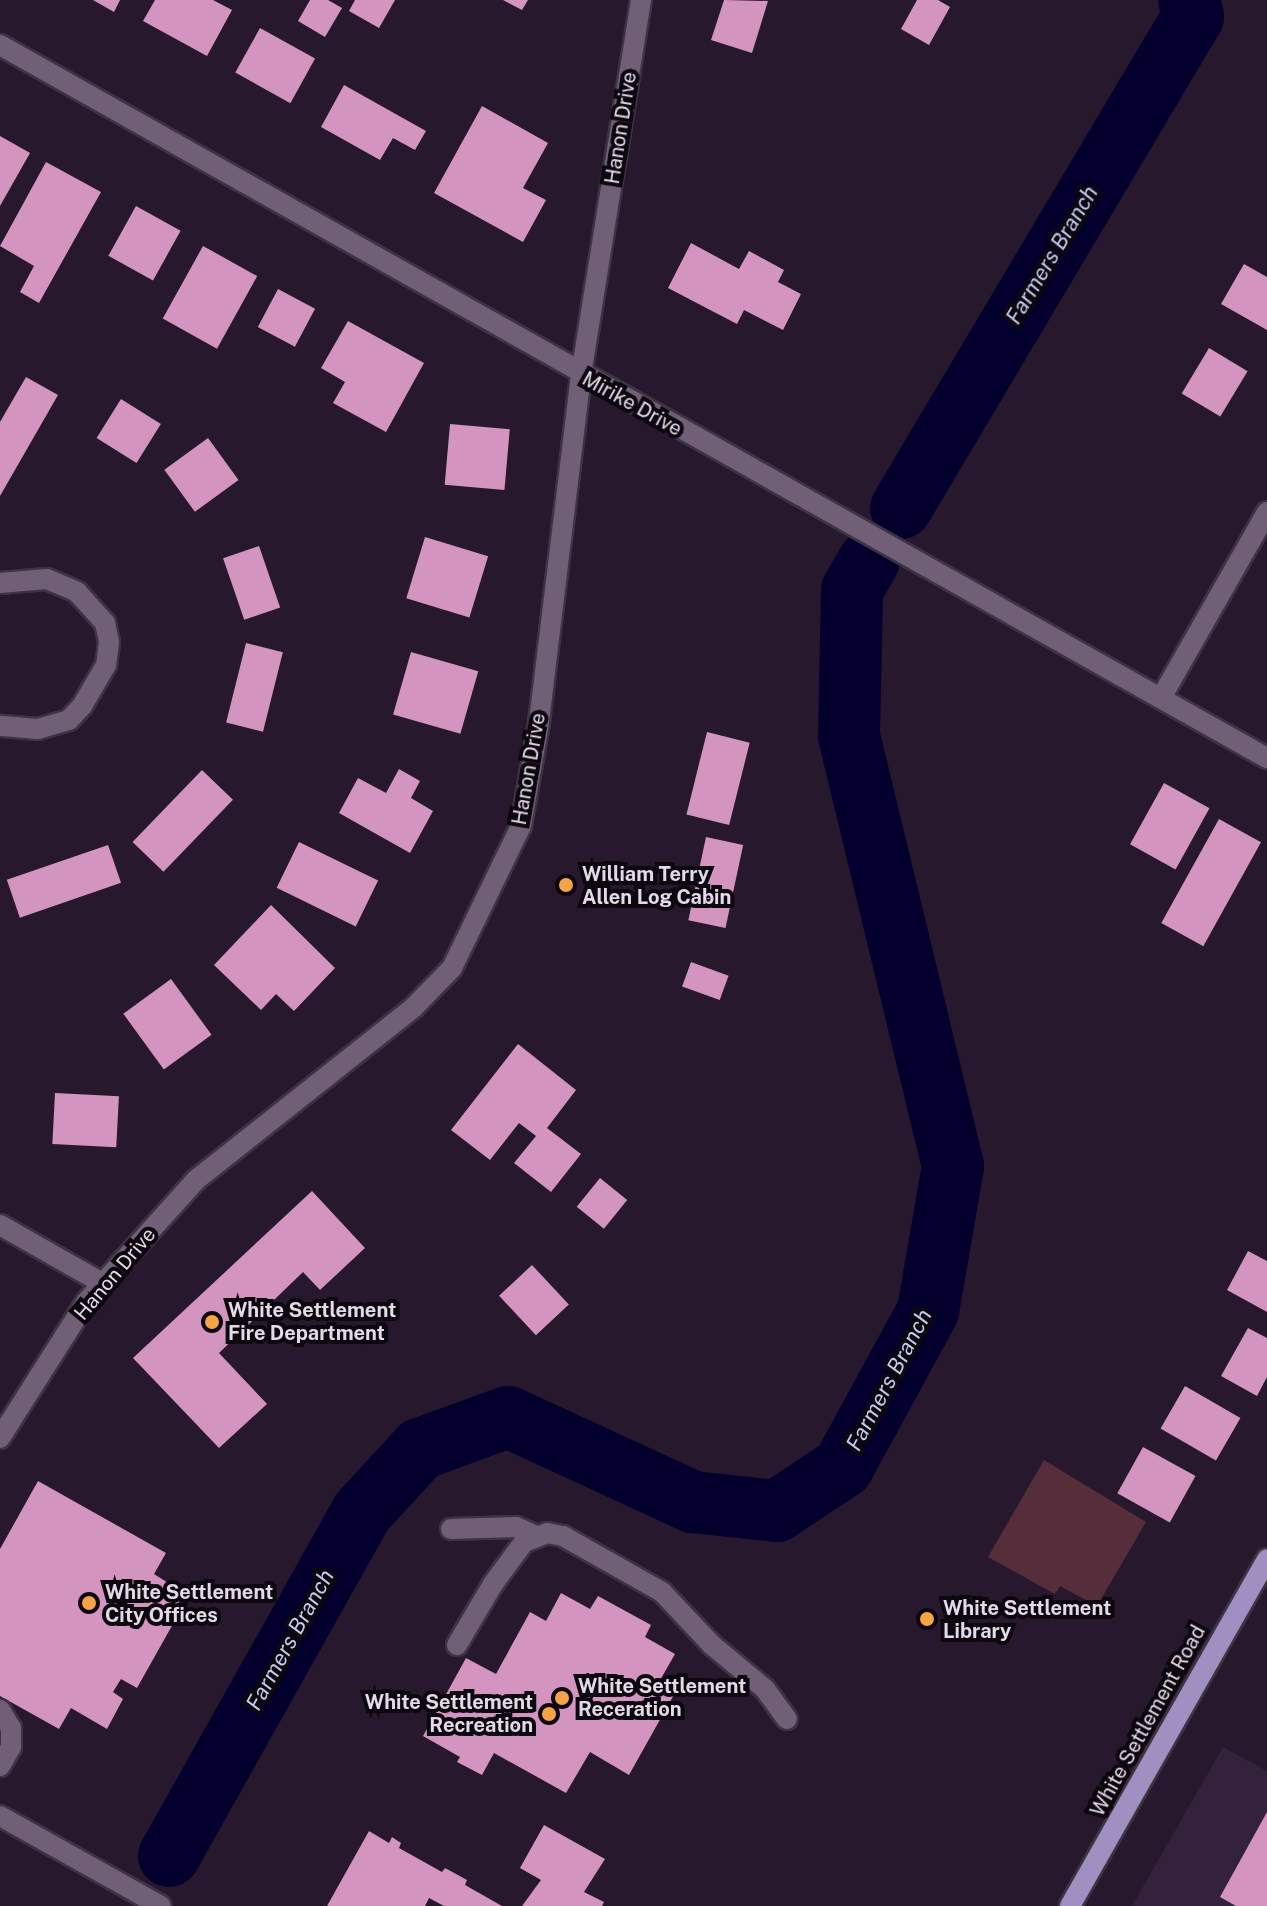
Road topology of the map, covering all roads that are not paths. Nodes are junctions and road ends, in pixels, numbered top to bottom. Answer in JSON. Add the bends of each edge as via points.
{"nodes":[{"id":1,"x":641,"y":0,"type":"edge"},
{"id":2,"x":0,"y":45,"type":"edge"},
{"id":3,"x":581,"y":375,"type":"junction"},
{"id":4,"x":1267,"y":512,"type":"edge"},
{"id":5,"x":0,"y":583,"type":"edge"},
{"id":6,"x":1161,"y":698,"type":"junction"},
{"id":7,"x":0,"y":726,"type":"edge"},
{"id":8,"x":1267,"y":758,"type":"edge"},
{"id":9,"x":0,"y":1225,"type":"edge"},
{"id":10,"x":102,"y":1283,"type":"junction"},
{"id":11,"x":0,"y":1438,"type":"edge"},
{"id":12,"x":451,"y":1529,"type":"dead end"},
{"id":13,"x":536,"y":1536,"type":"junction"},
{"id":14,"x":1267,"y":1559,"type":"edge"},
{"id":15,"x":457,"y":1645,"type":"dead end"},
{"id":16,"x":0,"y":1710,"type":"edge"},
{"id":17,"x":787,"y":1719,"type":"dead end"},
{"id":18,"x":0,"y":1766,"type":"edge"},
{"id":19,"x":0,"y":1816,"type":"edge"},
{"id":20,"x":161,"y":1906,"type":"edge"},
{"id":21,"x":1070,"y":1906,"type":"edge"}],
"edges":[{"from":1,"to":3,"type":"street","name":"Hanon Drive"},
{"from":2,"to":3,"type":"street","name":"Mirike Drive"},
{"from":3,"to":6,"type":"street","name":"Mirike Drive"},
{"from":3,"to":10,"type":"street","name":"Hanon Drive","via":[[538,730],[521,826],[466,942],[452,968],[414,1007],[196,1180]]},
{"from":4,"to":6,"type":"street"},
{"from":5,"to":7,"type":"street","via":[[47,579],[77,592],[105,623],[109,642],[106,665],[69,720],[37,729]]},
{"from":6,"to":8,"type":"street","name":"Mirike Drive"},
{"from":9,"to":10,"type":"street"},
{"from":10,"to":11,"type":"street","name":"Hanon Drive"},
{"from":12,"to":13,"type":"street","via":[[516,1527]]},
{"from":13,"to":15,"type":"street","via":[[514,1555]]},
{"from":13,"to":17,"type":"street","via":[[563,1536],[662,1592],[712,1645],[765,1689]]},
{"from":14,"to":21,"type":"main road","name":"White Settlement Road"},
{"from":16,"to":18,"type":"street","via":[[11,1728],[11,1747]]},
{"from":19,"to":20,"type":"street"}]}
